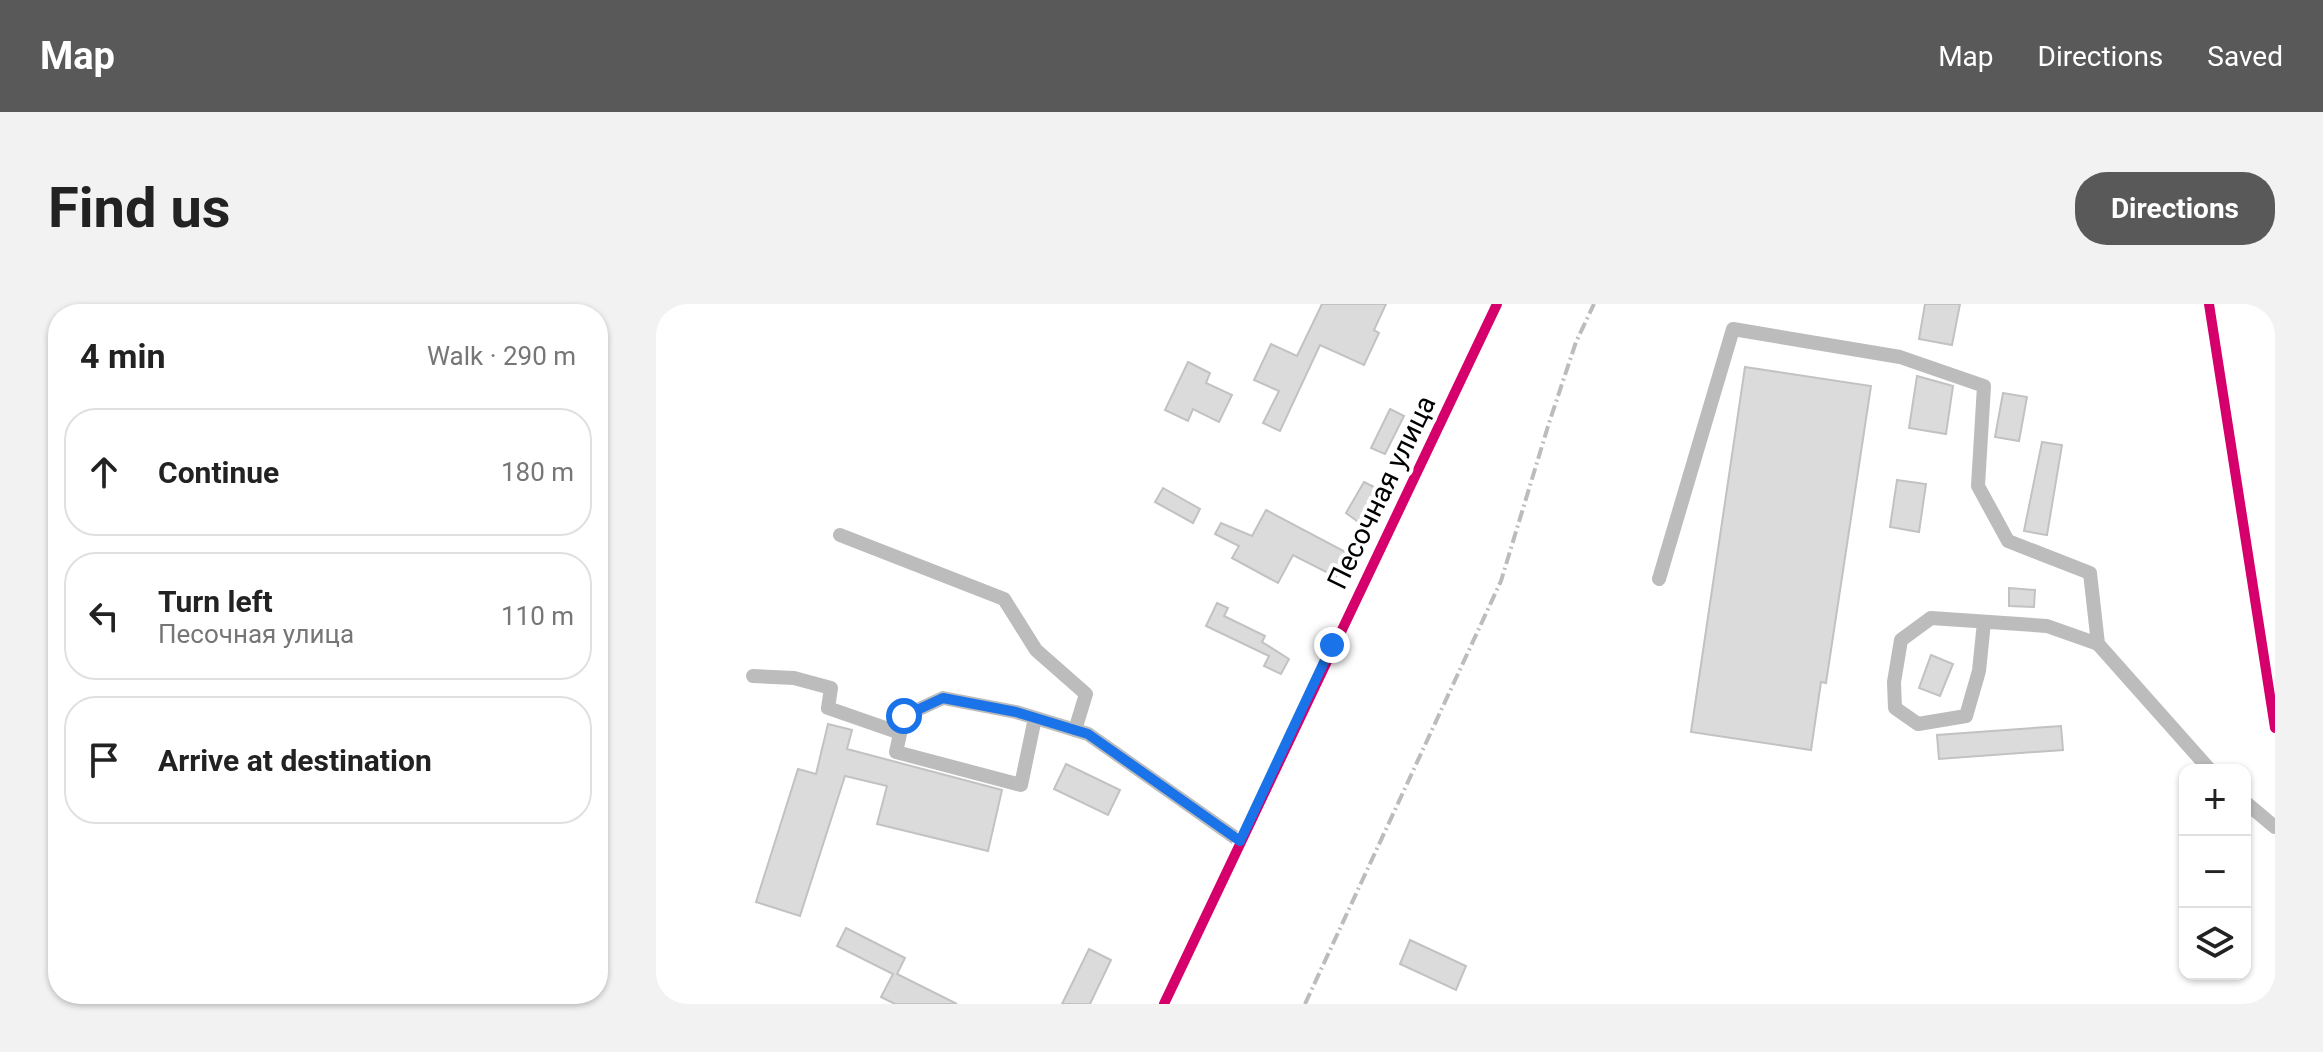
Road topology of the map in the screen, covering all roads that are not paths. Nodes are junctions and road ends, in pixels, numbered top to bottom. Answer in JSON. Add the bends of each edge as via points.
{"nodes":[{"id":1,"x":1497,"y":304,"type":"edge"},
{"id":2,"x":2209,"y":304,"type":"edge"},
{"id":3,"x":840,"y":535,"type":"dead end"},
{"id":4,"x":1659,"y":579,"type":"dead end"},
{"id":5,"x":1984,"y":622,"type":"junction"},
{"id":6,"x":2098,"y":644,"type":"junction"},
{"id":7,"x":753,"y":676,"type":"dead end"},
{"id":8,"x":1035,"y":718,"type":"junction"},
{"id":9,"x":2275,"y":728,"type":"edge"},
{"id":10,"x":1075,"y":730,"type":"junction"},
{"id":11,"x":900,"y":733,"type":"junction"},
{"id":12,"x":2205,"y":764,"type":"edge"},
{"id":13,"x":2251,"y":807,"type":"edge"},
{"id":14,"x":2275,"y":827,"type":"edge"},
{"id":15,"x":1240,"y":841,"type":"junction"},
{"id":16,"x":1164,"y":1004,"type":"edge"}],
"edges":[{"from":1,"to":15,"type":"street","name":"Песочная улица"},
{"from":2,"to":9,"type":"street"},
{"from":3,"to":10,"type":"street","via":[[1004,599],[1036,650],[1086,694]]},
{"from":4,"to":6,"type":"street","via":[[1733,329],[1900,357],[1984,386],[1978,486],[2008,541],[2090,573]]},
{"from":5,"to":5,"type":"street","via":[[1931,618],[1901,640],[1895,708],[1918,724],[1966,716],[1979,671]]},
{"from":5,"to":6,"type":"street","via":[[2047,626]]},
{"from":6,"to":12,"type":"street"},
{"from":7,"to":11,"type":"street","via":[[794,678],[831,688],[828,708]]},
{"from":8,"to":10,"type":"street"},
{"from":8,"to":11,"type":"street","via":[[943,698],[904,716]]},
{"from":8,"to":11,"type":"street","via":[[1021,785],[896,752]]},
{"from":10,"to":15,"type":"street"},
{"from":13,"to":14,"type":"street"},
{"from":15,"to":16,"type":"street","name":"Песочная улица"}]}
